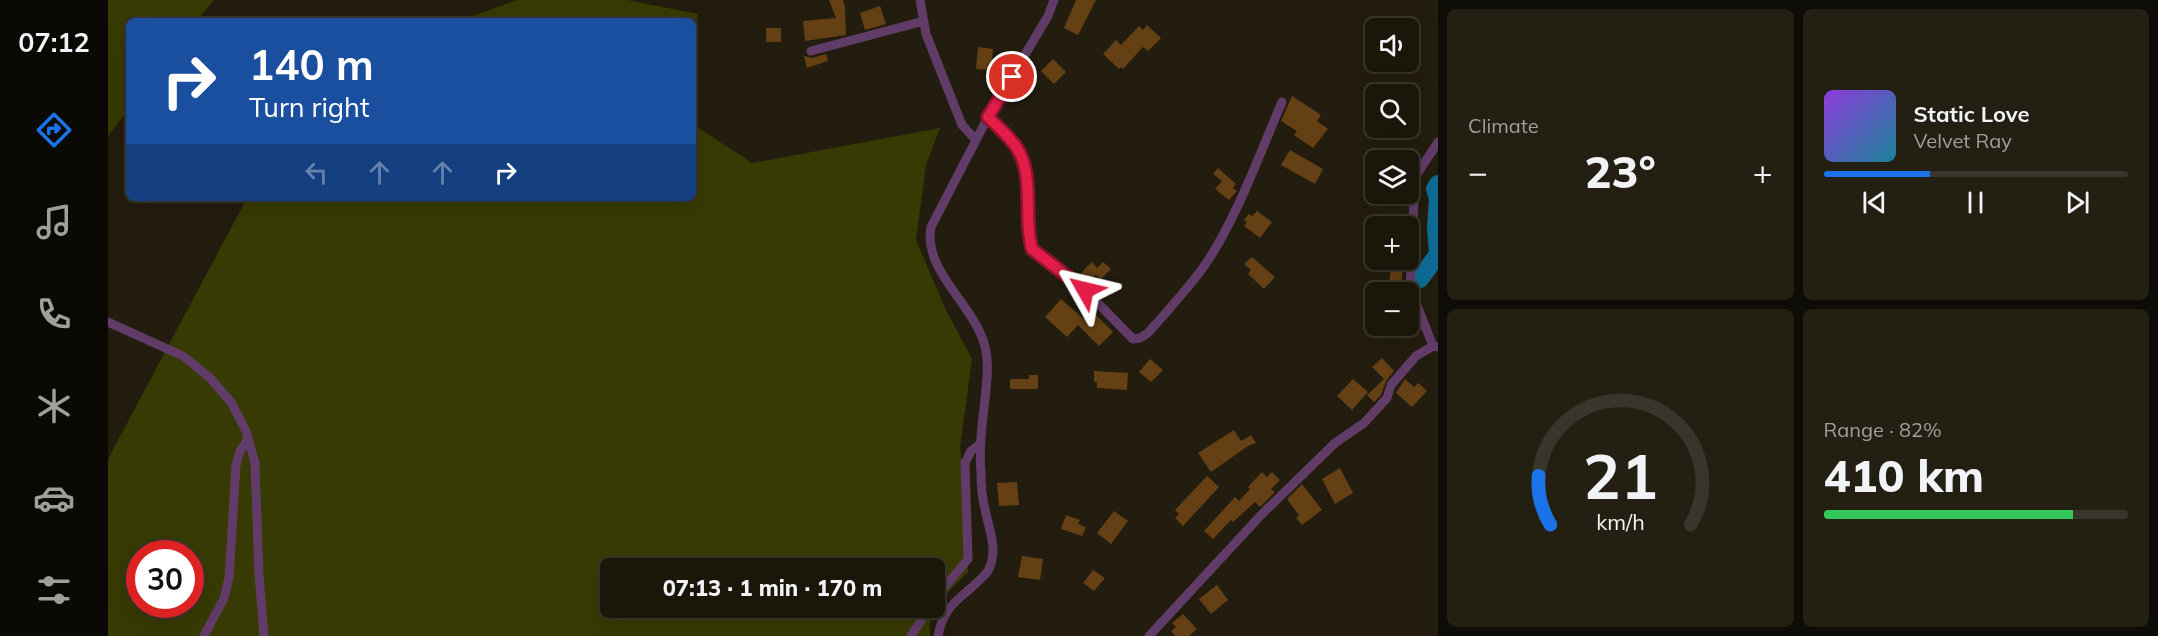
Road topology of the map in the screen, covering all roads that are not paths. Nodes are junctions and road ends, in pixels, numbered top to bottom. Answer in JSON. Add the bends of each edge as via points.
{"nodes":[{"id":1,"x":920,"y":0,"type":"edge"},
{"id":2,"x":1054,"y":0,"type":"edge"},
{"id":3,"x":924,"y":21,"type":"junction"},
{"id":4,"x":811,"y":51,"type":"dead end"},
{"id":5,"x":1282,"y":102,"type":"dead end"},
{"id":6,"x":988,"y":117,"type":"junction"},
{"id":7,"x":976,"y":140,"type":"junction"},
{"id":8,"x":1438,"y":142,"type":"edge"},
{"id":9,"x":108,"y":322,"type":"edge"},
{"id":10,"x":1436,"y":346,"type":"edge"},
{"id":11,"x":249,"y":439,"type":"junction"},
{"id":12,"x":980,"y":444,"type":"junction"},
{"id":13,"x":945,"y":587,"type":"edge"},
{"id":14,"x":923,"y":618,"type":"edge"},
{"id":15,"x":204,"y":636,"type":"edge"},
{"id":16,"x":264,"y":636,"type":"edge"},
{"id":17,"x":911,"y":636,"type":"edge"},
{"id":18,"x":938,"y":636,"type":"edge"},
{"id":19,"x":1149,"y":636,"type":"edge"}],
"edges":[{"from":1,"to":3,"type":"street"},
{"from":2,"to":6,"type":"street"},
{"from":3,"to":4,"type":"street"},
{"from":3,"to":7,"type":"street","via":[[962,125]]},
{"from":5,"to":6,"type":"street","via":[[1208,260],[1148,333],[1132,339],[1085,290],[1032,249],[1025,174],[1018,151]]},
{"from":6,"to":7,"type":"street"},
{"from":7,"to":12,"type":"street","via":[[935,217],[929,237],[932,256],[983,338],[987,354]]},
{"from":8,"to":10,"type":"street","via":[[1415,177],[1410,288]]},
{"from":9,"to":11,"type":"street","via":[[183,356],[209,376],[231,402]]},
{"from":10,"to":19,"type":"street","via":[[1416,356],[1364,423],[1335,443],[1262,514]]},
{"from":11,"to":15,"type":"street","via":[[236,465],[227,588]]},
{"from":11,"to":16,"type":"street","via":[[255,463]]},
{"from":12,"to":13,"type":"street","via":[[965,462],[968,559]]},
{"from":12,"to":18,"type":"street","via":[[984,507],[993,556],[983,578],[952,603]]},
{"from":14,"to":17,"type":"street"}]}
